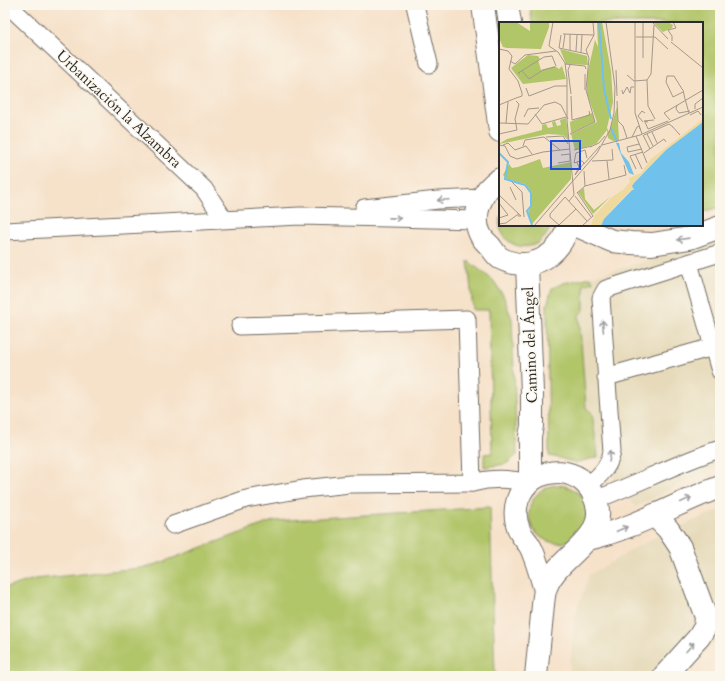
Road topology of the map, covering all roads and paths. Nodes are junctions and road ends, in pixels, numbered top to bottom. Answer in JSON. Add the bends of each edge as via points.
{"nodes":[{"id":1,"x":8,"y":5,"type":"edge"},
{"id":2,"x":415,"y":5,"type":"edge"},
{"id":3,"x":483,"y":5,"type":"edge"},
{"id":4,"x":507,"y":5,"type":"edge"},
{"id":5,"x":510,"y":22,"type":"edge"},
{"id":6,"x":429,"y":64,"type":"dead end"},
{"id":7,"x":499,"y":124,"type":"edge"},
{"id":8,"x":499,"y":180,"type":"edge"},
{"id":9,"x":482,"y":198,"type":"junction"},
{"id":10,"x":300,"y":216,"type":"junction"},
{"id":11,"x":224,"y":219,"type":"junction"},
{"id":12,"x":477,"y":220,"type":"junction"},
{"id":13,"x":568,"y":226,"type":"edge"},
{"id":14,"x":577,"y":226,"type":"edge"},
{"id":15,"x":720,"y":227,"type":"edge"},
{"id":16,"x":5,"y":231,"type":"edge"},
{"id":17,"x":720,"y":253,"type":"edge"},
{"id":18,"x":689,"y":263,"type":"junction"},
{"id":19,"x":527,"y":264,"type":"junction"},
{"id":20,"x":240,"y":326,"type":"dead end"},
{"id":21,"x":716,"y":346,"type":"edge"},
{"id":22,"x":720,"y":371,"type":"edge"},
{"id":23,"x":606,"y":377,"type":"junction"},
{"id":24,"x":532,"y":426,"type":"junction"},
{"id":25,"x":720,"y":449,"type":"edge"},
{"id":26,"x":560,"y":472,"type":"junction"},
{"id":27,"x":481,"y":483,"type":"junction"},
{"id":28,"x":527,"y":485,"type":"junction"},
{"id":29,"x":720,"y":487,"type":"edge"},
{"id":30,"x":592,"y":493,"type":"junction"},
{"id":31,"x":654,"y":515,"type":"junction"},
{"id":32,"x":173,"y":525,"type":"dead end"},
{"id":33,"x":528,"y":543,"type":"junction"},
{"id":34,"x":583,"y":544,"type":"junction"},
{"id":35,"x":545,"y":590,"type":"junction"},
{"id":36,"x":536,"y":676,"type":"edge"},
{"id":37,"x":664,"y":676,"type":"edge"}],
"edges":[{"from":1,"to":11,"type":"street","name":"Urbanización la Alzambra","via":[[204,189]]},
{"from":2,"to":6,"type":"street"},
{"from":3,"to":7,"type":"street"},
{"from":4,"to":5,"type":"street"},
{"from":8,"to":9,"type":"street"},
{"from":9,"to":10,"type":"street","one_way":true,"via":[[438,200]]},
{"from":9,"to":12,"type":"street"},
{"from":10,"to":11,"type":"street"},
{"from":10,"to":12,"type":"street","one_way":true},
{"from":11,"to":16,"type":"street"},
{"from":12,"to":19,"type":"street","via":[[480,234],[499,257],[512,263]]},
{"from":13,"to":19,"type":"street","via":[[560,246],[551,255]]},
{"from":15,"to":14,"type":"street","one_way":true,"via":[[690,238],[652,244],[612,241]]},
{"from":17,"to":18,"type":"street"},
{"from":18,"to":21,"type":"street"},
{"from":23,"to":18,"type":"street","one_way":true,"via":[[601,298],[606,290]]},
{"from":19,"to":24,"type":"street","name":"Camino del Ángel"},
{"from":20,"to":27,"type":"street","via":[[467,319]]},
{"from":21,"to":22,"type":"street"},
{"from":21,"to":23,"type":"street"},
{"from":30,"to":23,"type":"street","one_way":true,"via":[[610,461],[612,452]]},
{"from":24,"to":26,"type":"street","name":"Camino del Ángel","via":[[541,458],[546,465]]},
{"from":24,"to":28,"type":"street","name":"Camino del Ángel"},
{"from":25,"to":30,"type":"street","via":[[685,461],[624,489]]},
{"from":26,"to":28,"type":"street","via":[[544,474]]},
{"from":26,"to":30,"type":"street","via":[[580,479]]},
{"from":27,"to":28,"type":"street","via":[[517,480]]},
{"from":27,"to":32,"type":"street","via":[[350,484],[303,489],[246,499]]},
{"from":28,"to":33,"type":"street","via":[[517,500],[515,511],[516,522]]},
{"from":31,"to":29,"type":"street","one_way":true},
{"from":30,"to":34,"type":"street","via":[[598,517],[595,529]]},
{"from":34,"to":31,"type":"street","one_way":true},
{"from":37,"to":31,"type":"street","one_way":true,"via":[[699,637],[706,617],[680,547],[668,529]]},
{"from":33,"to":34,"type":"street","via":[[552,554],[566,553]]},
{"from":33,"to":35,"type":"street"},
{"from":34,"to":35,"type":"street","via":[[554,573]]},
{"from":35,"to":36,"type":"street"}]}
